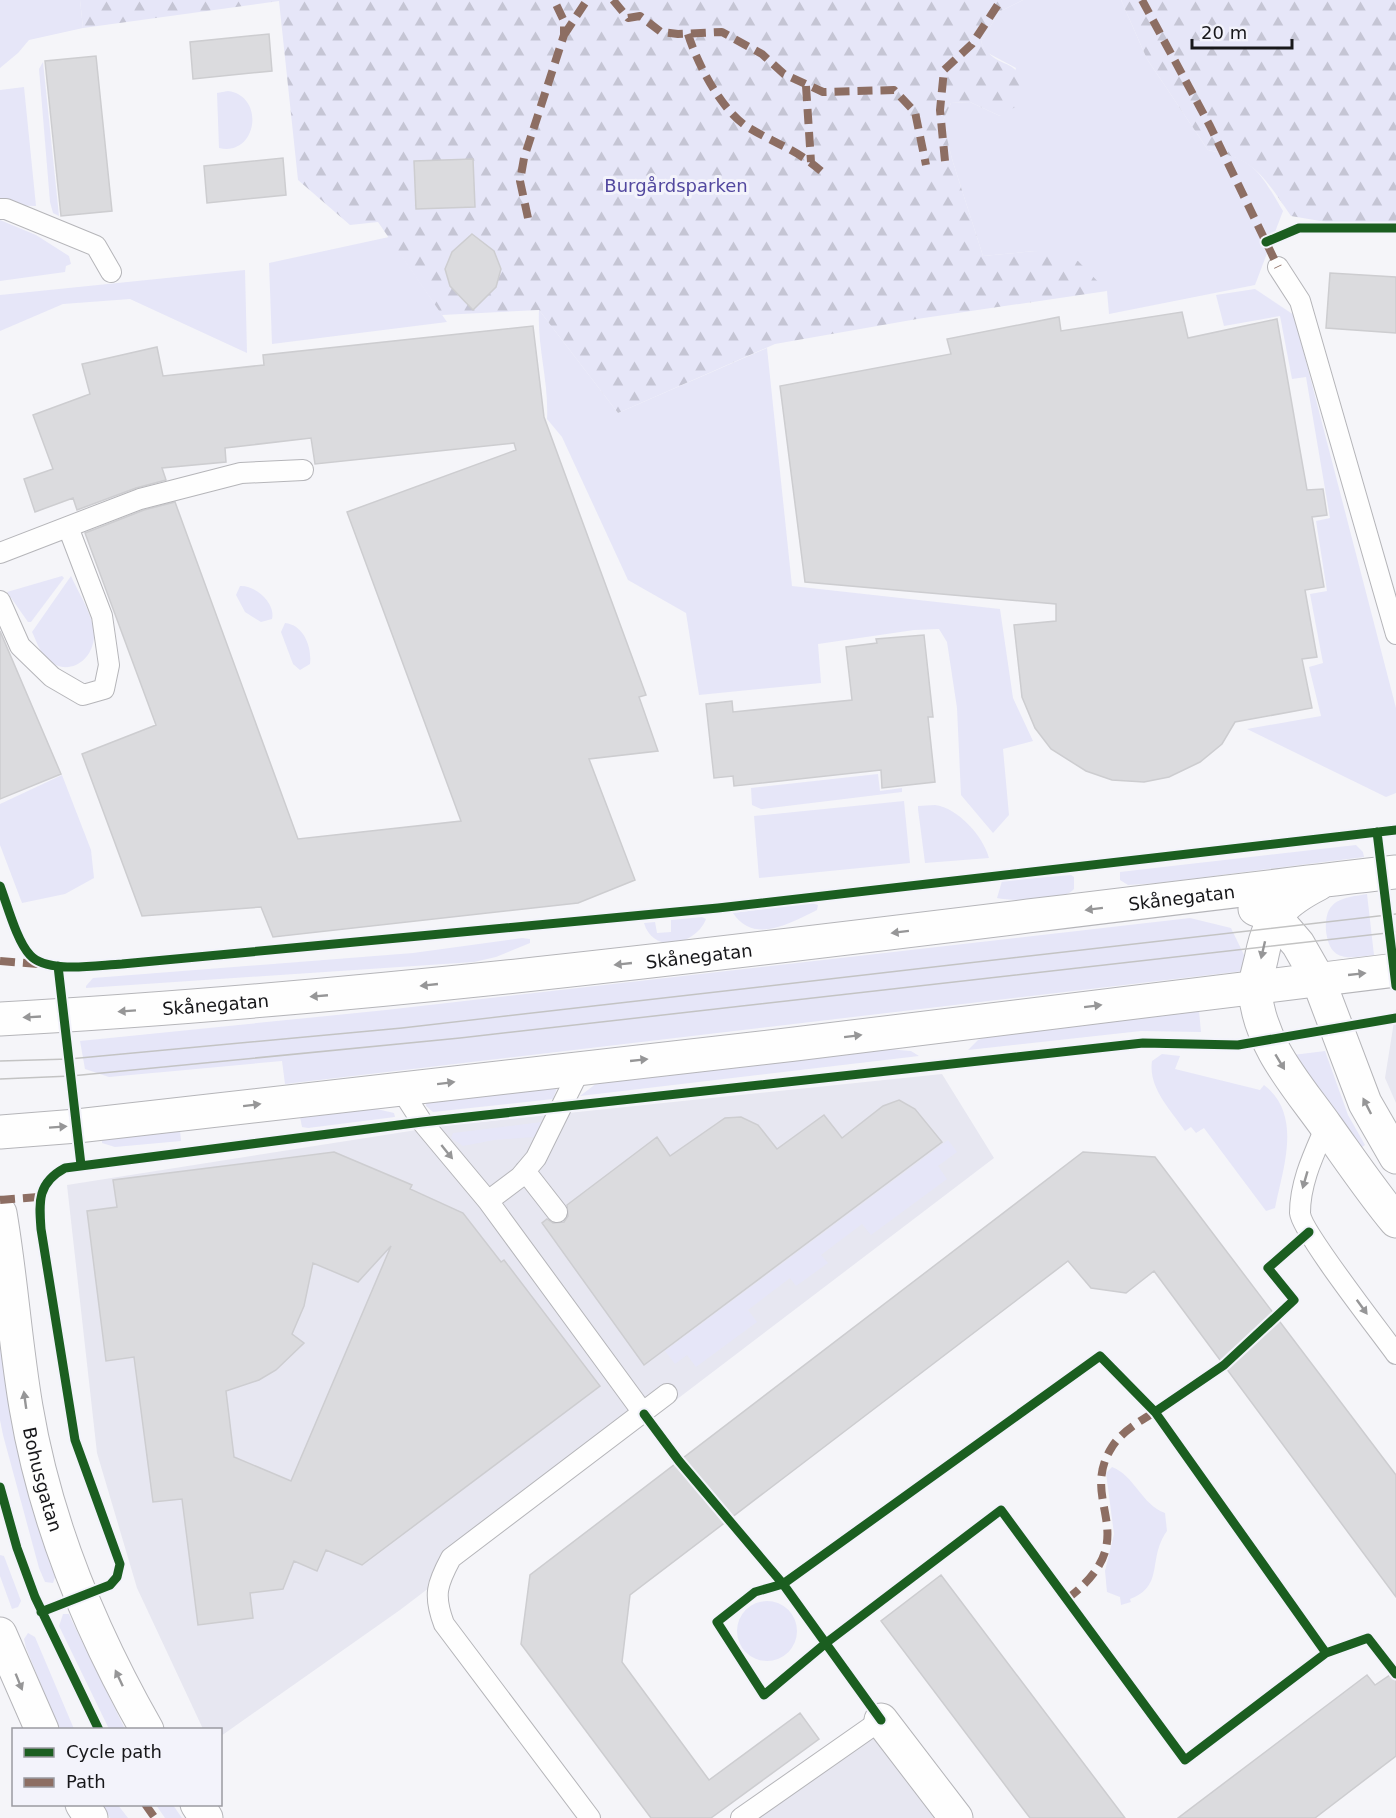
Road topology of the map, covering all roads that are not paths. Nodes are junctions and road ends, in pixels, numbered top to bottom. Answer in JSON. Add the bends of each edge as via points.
{"nodes":[{"id":1,"x":0,"y":209,"type":"edge"},
{"id":2,"x":1278,"y":267,"type":"dead end"},
{"id":3,"x":111,"y":272,"type":"dead end"},
{"id":4,"x":303,"y":470,"type":"dead end"},
{"id":5,"x":68,"y":527,"type":"junction"},
{"id":6,"x":0,"y":553,"type":"edge"},
{"id":7,"x":0,"y":601,"type":"edge"},
{"id":8,"x":1396,"y":634,"type":"edge"},
{"id":9,"x":1396,"y":872,"type":"edge"},
{"id":10,"x":1326,"y":880,"type":"junction"},
{"id":11,"x":1214,"y":894,"type":"junction"},
{"id":12,"x":1274,"y":916,"type":"junction"},
{"id":13,"x":1396,"y":970,"type":"edge"},
{"id":14,"x":1318,"y":979,"type":"junction"},
{"id":15,"x":1255,"y":988,"type":"junction"},
{"id":16,"x":0,"y":1019,"type":"edge"},
{"id":17,"x":581,"y":1066,"type":"junction"},
{"id":18,"x":400,"y":1088,"type":"junction"},
{"id":19,"x":1326,"y":1126,"type":"junction"},
{"id":20,"x":0,"y":1132,"type":"edge"},
{"id":21,"x":1396,"y":1157,"type":"edge"},
{"id":22,"x":525,"y":1172,"type":"junction"},
{"id":23,"x":488,"y":1201,"type":"junction"},
{"id":24,"x":557,"y":1212,"type":"dead end"},
{"id":25,"x":0,"y":1213,"type":"edge"},
{"id":26,"x":1396,"y":1221,"type":"edge"},
{"id":27,"x":1396,"y":1354,"type":"edge"},
{"id":28,"x":667,"y":1394,"type":"dead end"},
{"id":29,"x":644,"y":1414,"type":"junction"},
{"id":30,"x":0,"y":1634,"type":"edge"},
{"id":31,"x":881,"y":1720,"type":"joint"},
{"id":32,"x":41,"y":1728,"type":"edge"},
{"id":33,"x":146,"y":1728,"type":"edge"},
{"id":34,"x":590,"y":1818,"type":"edge"},
{"id":35,"x":741,"y":1818,"type":"edge"},
{"id":36,"x":956,"y":1818,"type":"edge"}],
"edges":[{"from":1,"to":3,"type":"lane","via":[[96,246]]},
{"from":2,"to":8,"type":"lane","via":[[1300,301]]},
{"from":4,"to":5,"type":"lane","via":[[241,473],[140,499]]},
{"from":5,"to":6,"type":"lane"},
{"from":5,"to":7,"type":"lane","via":[[102,616],[109,665],[104,689],[83,695],[52,677],[20,646]]},
{"from":9,"to":10,"type":"main road","name":"Skånegatan"},
{"from":10,"to":11,"type":"main road","name":"Skånegatan"},
{"from":10,"to":12,"type":"main road","via":[[1292,898]]},
{"from":11,"to":12,"type":"main road"},
{"from":11,"to":16,"type":"main road","name":"Skånegatan","one_way":true,"via":[[377,991]]},
{"from":12,"to":14,"type":"main road","via":[[1298,944]]},
{"from":12,"to":15,"type":"main road","one_way":true},
{"from":14,"to":13,"type":"main road","one_way":true},
{"from":14,"to":15,"type":"main road"},
{"from":21,"to":14,"type":"main road","one_way":true,"via":[[1365,1103]]},
{"from":17,"to":15,"type":"main road","one_way":true},
{"from":15,"to":19,"type":"main road","one_way":true,"via":[[1268,1040],[1283,1068]]},
{"from":18,"to":17,"type":"main road","one_way":true},
{"from":17,"to":22,"type":"lane","via":[[536,1158]]},
{"from":20,"to":18,"type":"main road","one_way":true},
{"from":18,"to":23,"type":"lane","one_way":true,"via":[[422,1122]]},
{"from":19,"to":26,"type":"main road"},
{"from":19,"to":27,"type":"lane","one_way":true,"via":[[1303,1183],[1300,1216],[1319,1249]]},
{"from":22,"to":23,"type":"lane"},
{"from":22,"to":24,"type":"lane"},
{"from":23,"to":29,"type":"lane"},
{"from":33,"to":25,"type":"main road","name":"Bohusgatan","one_way":true,"via":[[81,1598],[49,1500],[26,1409]]},
{"from":28,"to":29,"type":"lane"},
{"from":29,"to":34,"type":"lane","via":[[451,1558],[438,1582],[438,1607],[444,1623]]},
{"from":30,"to":32,"type":"main road","one_way":true},
{"from":31,"to":35,"type":"lane"},
{"from":31,"to":36,"type":"main road"}]}
